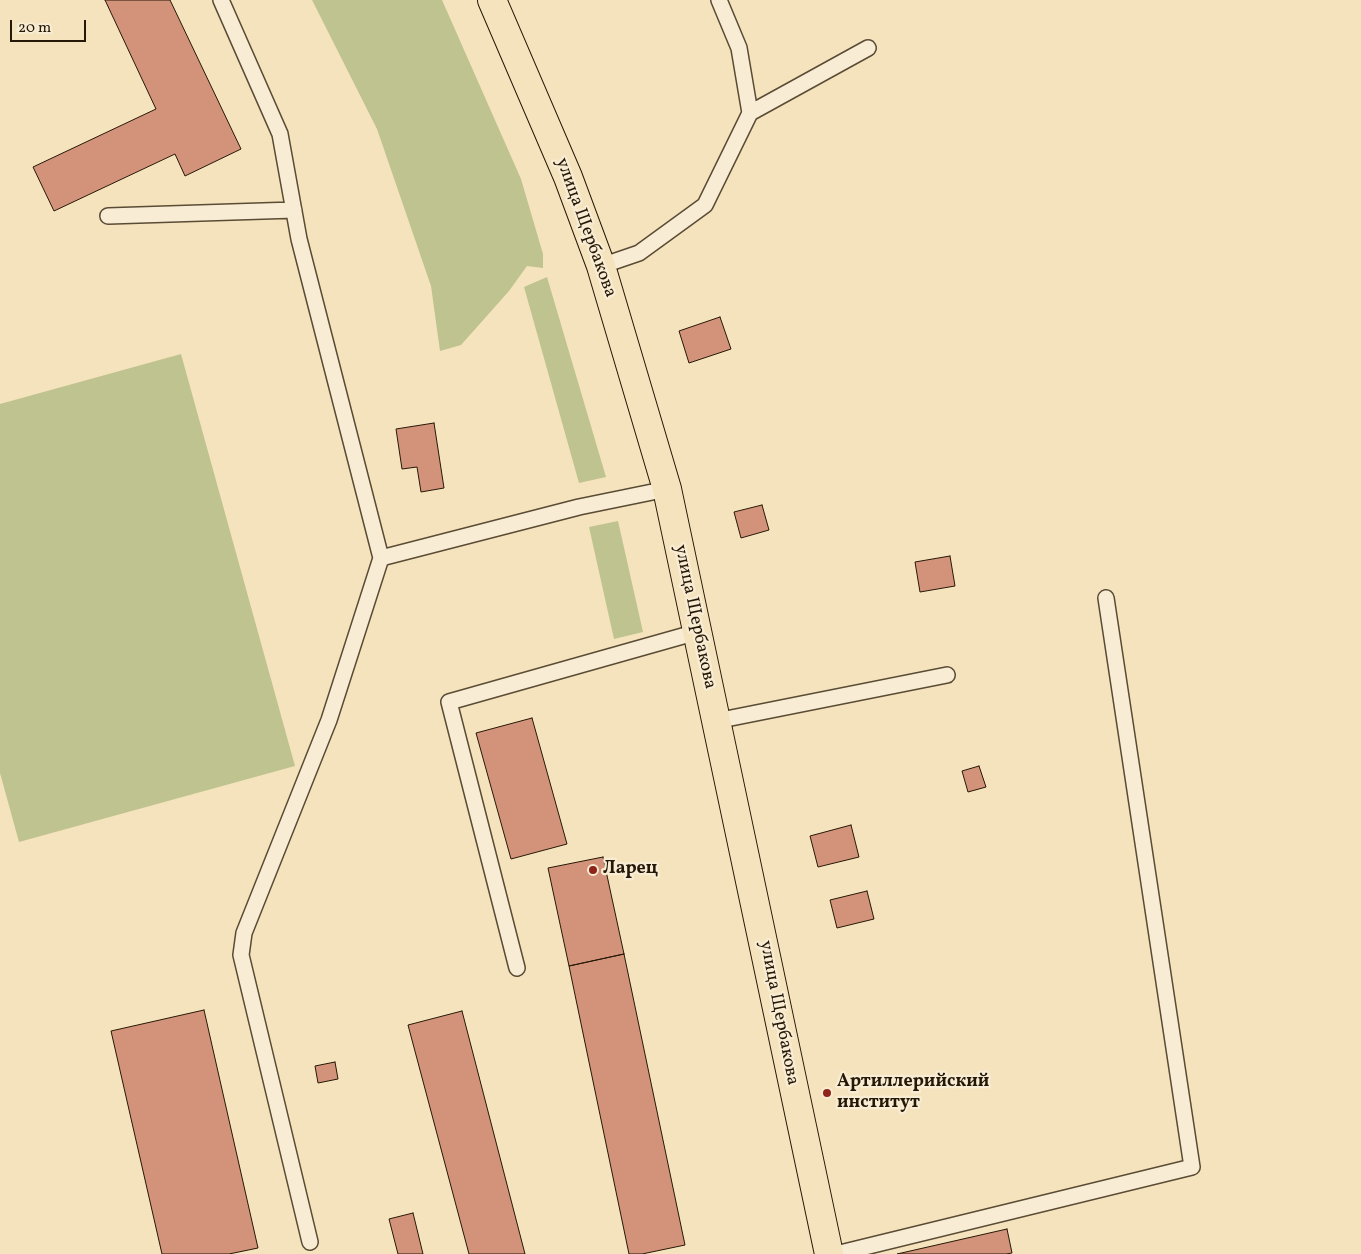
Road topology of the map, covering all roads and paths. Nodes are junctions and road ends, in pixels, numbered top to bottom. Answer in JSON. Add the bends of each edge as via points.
{"nodes":[{"id":1,"x":221,"y":0,"type":"edge"},
{"id":2,"x":492,"y":0,"type":"edge"},
{"id":3,"x":719,"y":0,"type":"edge"},
{"id":4,"x":868,"y":48,"type":"dead end"},
{"id":5,"x":750,"y":113,"type":"junction"},
{"id":6,"x":294,"y":210,"type":"junction"},
{"id":7,"x":108,"y":216,"type":"dead end"},
{"id":8,"x":601,"y":266,"type":"junction"},
{"id":9,"x":667,"y":489,"type":"junction"},
{"id":10,"x":380,"y":558,"type":"junction"},
{"id":11,"x":1106,"y":598,"type":"dead end"},
{"id":12,"x":697,"y":632,"type":"junction"},
{"id":13,"x":947,"y":675,"type":"dead end"},
{"id":14,"x":716,"y":720,"type":"junction"},
{"id":15,"x":517,"y":968,"type":"dead end"},
{"id":16,"x":310,"y":1242,"type":"dead end"},
{"id":17,"x":829,"y":1254,"type":"edge"},
{"id":18,"x":836,"y":1254,"type":"edge"}],
"edges":[{"from":1,"to":6,"type":"lane","via":[[280,134]]},
{"from":2,"to":8,"type":"main road","name":"улица Щербакова","via":[[568,177]]},
{"from":3,"to":5,"type":"lane","via":[[739,48]]},
{"from":4,"to":5,"type":"lane"},
{"from":5,"to":8,"type":"lane","via":[[705,205],[639,253]]},
{"from":6,"to":7,"type":"lane"},
{"from":6,"to":10,"type":"lane"},
{"from":8,"to":9,"type":"main road","name":"улица Щербакова"},
{"from":9,"to":10,"type":"lane","via":[[579,507]]},
{"from":9,"to":12,"type":"main road","name":"улица Щербакова"},
{"from":10,"to":16,"type":"lane","via":[[329,720],[244,932],[240,955]]},
{"from":11,"to":18,"type":"lane","via":[[1192,1167]]},
{"from":12,"to":14,"type":"main road","name":"улица Щербакова"},
{"from":12,"to":15,"type":"lane","via":[[449,702]]},
{"from":13,"to":14,"type":"lane"},
{"from":14,"to":17,"type":"main road","name":"улица Щербакова"}]}
